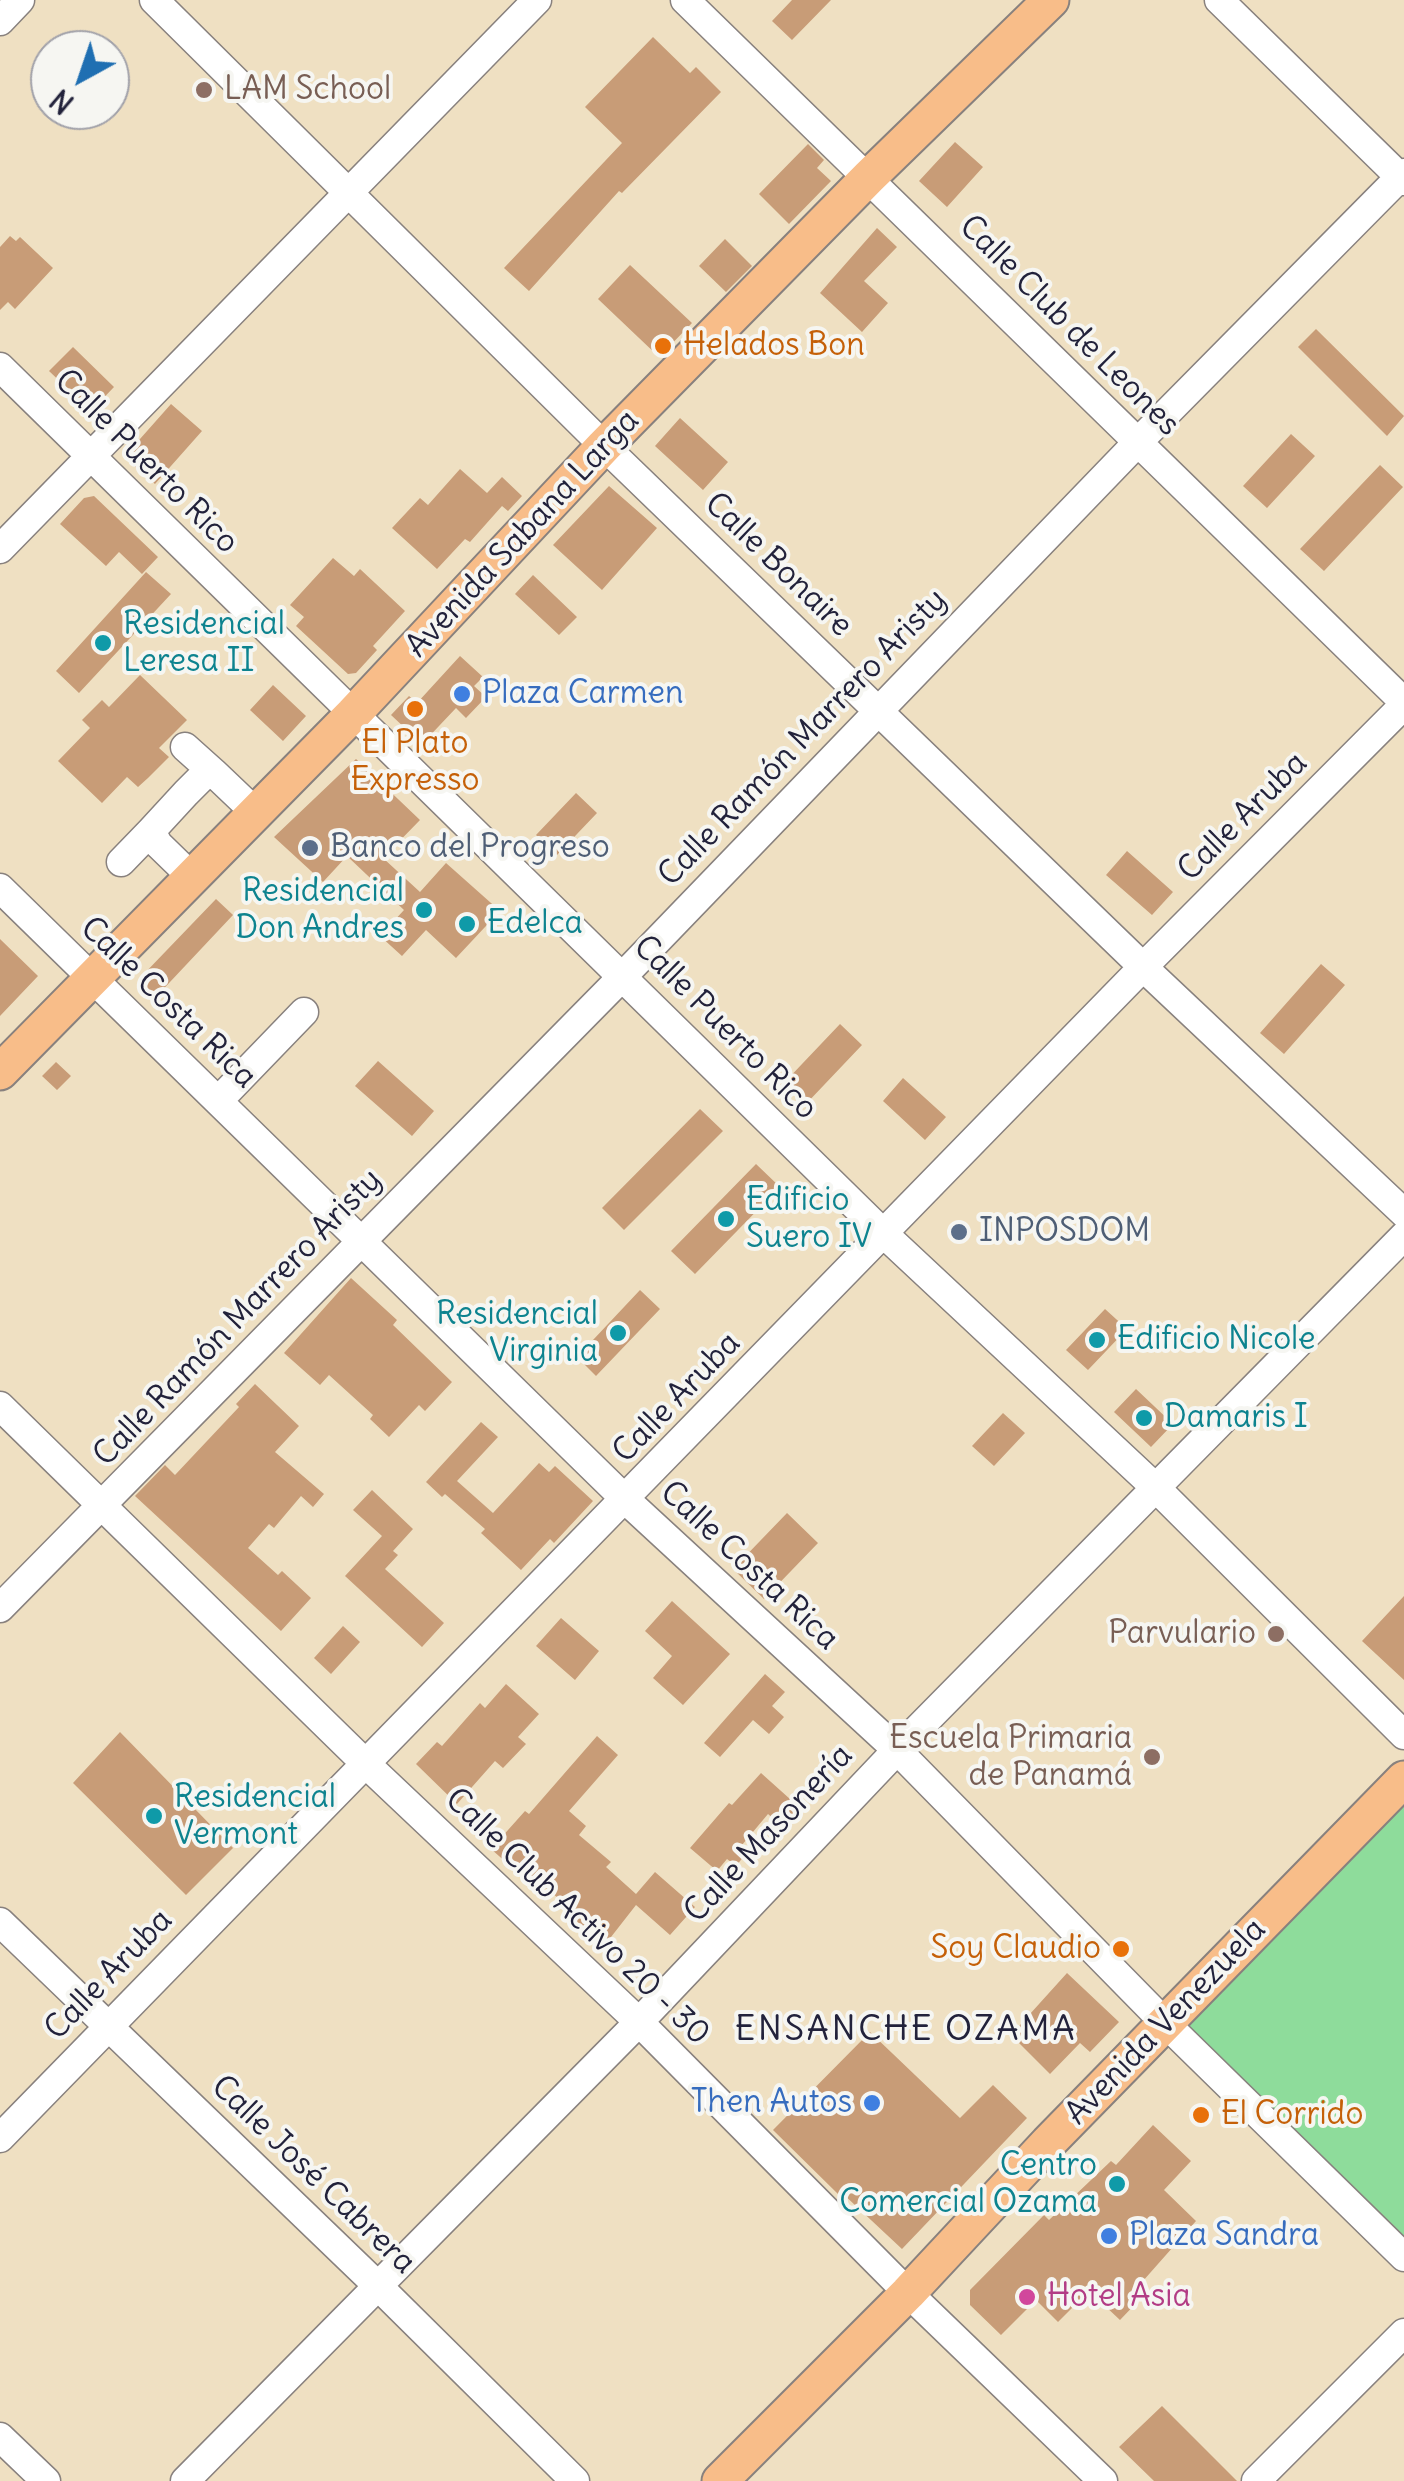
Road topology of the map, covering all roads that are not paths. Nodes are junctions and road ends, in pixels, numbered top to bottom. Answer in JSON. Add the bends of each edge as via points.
{"nodes":[{"id":1,"x":20,"y":0,"type":"edge"},
{"id":2,"x":154,"y":0,"type":"edge"},
{"id":3,"x":537,"y":0,"type":"edge"},
{"id":4,"x":684,"y":0,"type":"edge"},
{"id":5,"x":1051,"y":0,"type":"edge"},
{"id":6,"x":1219,"y":0,"type":"edge"},
{"id":7,"x":0,"y":21,"type":"edge"},
{"id":8,"x":869,"y":177,"type":"junction"},
{"id":9,"x":1403,"y":177,"type":"edge"},
{"id":10,"x":349,"y":195,"type":"junction"},
{"id":11,"x":0,"y":367,"type":"edge"},
{"id":12,"x":1138,"y":442,"type":"junction"},
{"id":13,"x":604,"y":446,"type":"junction"},
{"id":14,"x":91,"y":456,"type":"junction"},
{"id":15,"x":0,"y":549,"type":"edge"},
{"id":16,"x":1404,"y":704,"type":"edge"},
{"id":17,"x":878,"y":710,"type":"junction"},
{"id":18,"x":353,"y":714,"type":"junction"},
{"id":19,"x":185,"y":747,"type":"dead end"},
{"id":20,"x":214,"y":773,"type":"junction"},
{"id":21,"x":256,"y":813,"type":"junction"},
{"id":22,"x":151,"y":831,"type":"junction"},
{"id":23,"x":121,"y":862,"type":"dead end"},
{"id":24,"x":193,"y":878,"type":"junction"},
{"id":25,"x":0,"y":888,"type":"edge"},
{"id":26,"x":1144,"y":967,"type":"junction"},
{"id":27,"x":622,"y":976,"type":"junction"},
{"id":28,"x":94,"y":979,"type":"junction"},
{"id":29,"x":304,"y":1012,"type":"dead end"},
{"id":30,"x":0,"y":1072,"type":"edge"},
{"id":31,"x":219,"y":1100,"type":"junction"},
{"id":32,"x":1404,"y":1213,"type":"edge"},
{"id":33,"x":884,"y":1234,"type":"junction"},
{"id":34,"x":1404,"y":1236,"type":"edge"},
{"id":35,"x":362,"y":1241,"type":"junction"},
{"id":36,"x":0,"y":1406,"type":"edge"},
{"id":37,"x":1157,"y":1489,"type":"junction"},
{"id":38,"x":626,"y":1500,"type":"junction"},
{"id":39,"x":102,"y":1506,"type":"junction"},
{"id":40,"x":0,"y":1608,"type":"edge"},
{"id":41,"x":1404,"y":1735,"type":"edge"},
{"id":42,"x":897,"y":1750,"type":"junction"},
{"id":43,"x":366,"y":1764,"type":"junction"},
{"id":44,"x":1404,"y":1779,"type":"edge"},
{"id":45,"x":0,"y":1922,"type":"edge"},
{"id":46,"x":639,"y":2022,"type":"junction"},
{"id":47,"x":1165,"y":2023,"type":"junction"},
{"id":48,"x":108,"y":2026,"type":"junction"},
{"id":49,"x":0,"y":2138,"type":"edge"},
{"id":50,"x":1404,"y":2257,"type":"edge"},
{"id":51,"x":378,"y":2286,"type":"junction"},
{"id":52,"x":908,"y":2292,"type":"junction"},
{"id":53,"x":1404,"y":2333,"type":"edge"},
{"id":54,"x":0,"y":2436,"type":"edge"},
{"id":55,"x":46,"y":2481,"type":"edge"},
{"id":56,"x":184,"y":2481,"type":"edge"},
{"id":57,"x":575,"y":2481,"type":"edge"},
{"id":58,"x":720,"y":2481,"type":"edge"},
{"id":59,"x":1103,"y":2481,"type":"edge"},
{"id":60,"x":1256,"y":2481,"type":"edge"}],
"edges":[{"from":1,"to":7,"type":"street"},
{"from":2,"to":10,"type":"street","name":"Calle Bonaire"},
{"from":3,"to":10,"type":"street"},
{"from":4,"to":8,"type":"street","name":"Calle Club de Leones"},
{"from":5,"to":8,"type":"main road","name":"Avenida Sabana Larga"},
{"from":6,"to":9,"type":"street"},
{"from":8,"to":12,"type":"street","name":"Calle Club de Leones"},
{"from":8,"to":13,"type":"main road","name":"Avenida Sabana Larga"},
{"from":9,"to":12,"type":"street","name":"Calle Ramón Marrero Aristy"},
{"from":10,"to":13,"type":"street","name":"Calle Bonaire"},
{"from":10,"to":14,"type":"street"},
{"from":11,"to":14,"type":"street","name":"Calle Puerto Rico"},
{"from":12,"to":16,"type":"street","name":"Calle Club de Leones"},
{"from":12,"to":17,"type":"street","name":"Calle Ramón Marrero Aristy"},
{"from":13,"to":17,"type":"street","name":"Calle Bonaire"},
{"from":13,"to":18,"type":"main road","name":"Avenida Sabana Larga"},
{"from":14,"to":15,"type":"street"},
{"from":14,"to":18,"type":"street","name":"Calle Puerto Rico"},
{"from":16,"to":26,"type":"street","name":"Calle Aruba"},
{"from":17,"to":26,"type":"street","name":"Calle Bonaire"},
{"from":17,"to":27,"type":"street","name":"Calle Ramón Marrero Aristy"},
{"from":18,"to":21,"type":"main road","name":"Avenida Sabana Larga"},
{"from":18,"to":27,"type":"street","name":"Calle Puerto Rico"},
{"from":19,"to":20,"type":"street"},
{"from":20,"to":21,"type":"street"},
{"from":20,"to":22,"type":"street","via":[[202,777]]},
{"from":21,"to":24,"type":"main road","name":"Avenida Sabana Larga"},
{"from":22,"to":23,"type":"street"},
{"from":22,"to":24,"type":"street"},
{"from":24,"to":28,"type":"main road","name":"Avenida Sabana Larga"},
{"from":25,"to":28,"type":"street","name":"Calle Costa Rica"},
{"from":26,"to":32,"type":"street","name":"Calle Bonaire"},
{"from":26,"to":33,"type":"street","name":"Calle Aruba"},
{"from":27,"to":33,"type":"street","name":"Calle Puerto Rico"},
{"from":27,"to":35,"type":"street","name":"Calle Ramón Marrero Aristy"},
{"from":28,"to":30,"type":"main road","name":"Avenida Sabana Larga"},
{"from":28,"to":31,"type":"street","name":"Calle Costa Rica"},
{"from":29,"to":31,"type":"street"},
{"from":31,"to":35,"type":"street","name":"Calle Costa Rica"},
{"from":33,"to":37,"type":"street","name":"Calle Puerto Rico"},
{"from":33,"to":38,"type":"street","name":"Calle Aruba"},
{"from":34,"to":37,"type":"street","name":"Calle Masonería"},
{"from":35,"to":38,"type":"street","name":"Calle Costa Rica"},
{"from":35,"to":39,"type":"street","name":"Calle Ramón Marrero Aristy"},
{"from":36,"to":39,"type":"street","name":"Calle Club Activo 20 - 30"},
{"from":37,"to":41,"type":"street","name":"Calle Puerto Rico"},
{"from":37,"to":42,"type":"street","name":"Calle Masonería"},
{"from":38,"to":42,"type":"street","name":"Calle Costa Rica"},
{"from":38,"to":43,"type":"street","name":"Calle Aruba"},
{"from":39,"to":40,"type":"street","name":"Calle Ramón Marrero Aristy"},
{"from":39,"to":43,"type":"street","name":"Calle Club Activo 20 - 30"},
{"from":42,"to":46,"type":"street","name":"Calle Masonería"},
{"from":42,"to":47,"type":"street","name":"Calle Costa Rica"},
{"from":43,"to":46,"type":"street","name":"Calle Club Activo 20 - 30"},
{"from":43,"to":48,"type":"street","name":"Calle Aruba"},
{"from":44,"to":47,"type":"main road","name":"Avenida Venezuela"},
{"from":45,"to":48,"type":"street","name":"Calle José Cabrera"},
{"from":46,"to":51,"type":"street","name":"Calle Masonería"},
{"from":46,"to":52,"type":"street","name":"Calle Club Activo 20 - 30"},
{"from":47,"to":50,"type":"street","name":"Calle Costa Rica"},
{"from":47,"to":52,"type":"main road","name":"Avenida Venezuela"},
{"from":48,"to":49,"type":"street","name":"Calle Aruba"},
{"from":48,"to":51,"type":"street","name":"Calle José Cabrera"},
{"from":51,"to":56,"type":"street","name":"Calle Masonería"},
{"from":51,"to":57,"type":"street","name":"Calle José Cabrera"},
{"from":52,"to":58,"type":"main road","name":"Avenida Venezuela"},
{"from":52,"to":59,"type":"street","name":"Calle Club Activo 20 - 30"},
{"from":53,"to":60,"type":"street"},
{"from":54,"to":55,"type":"street"}]}
